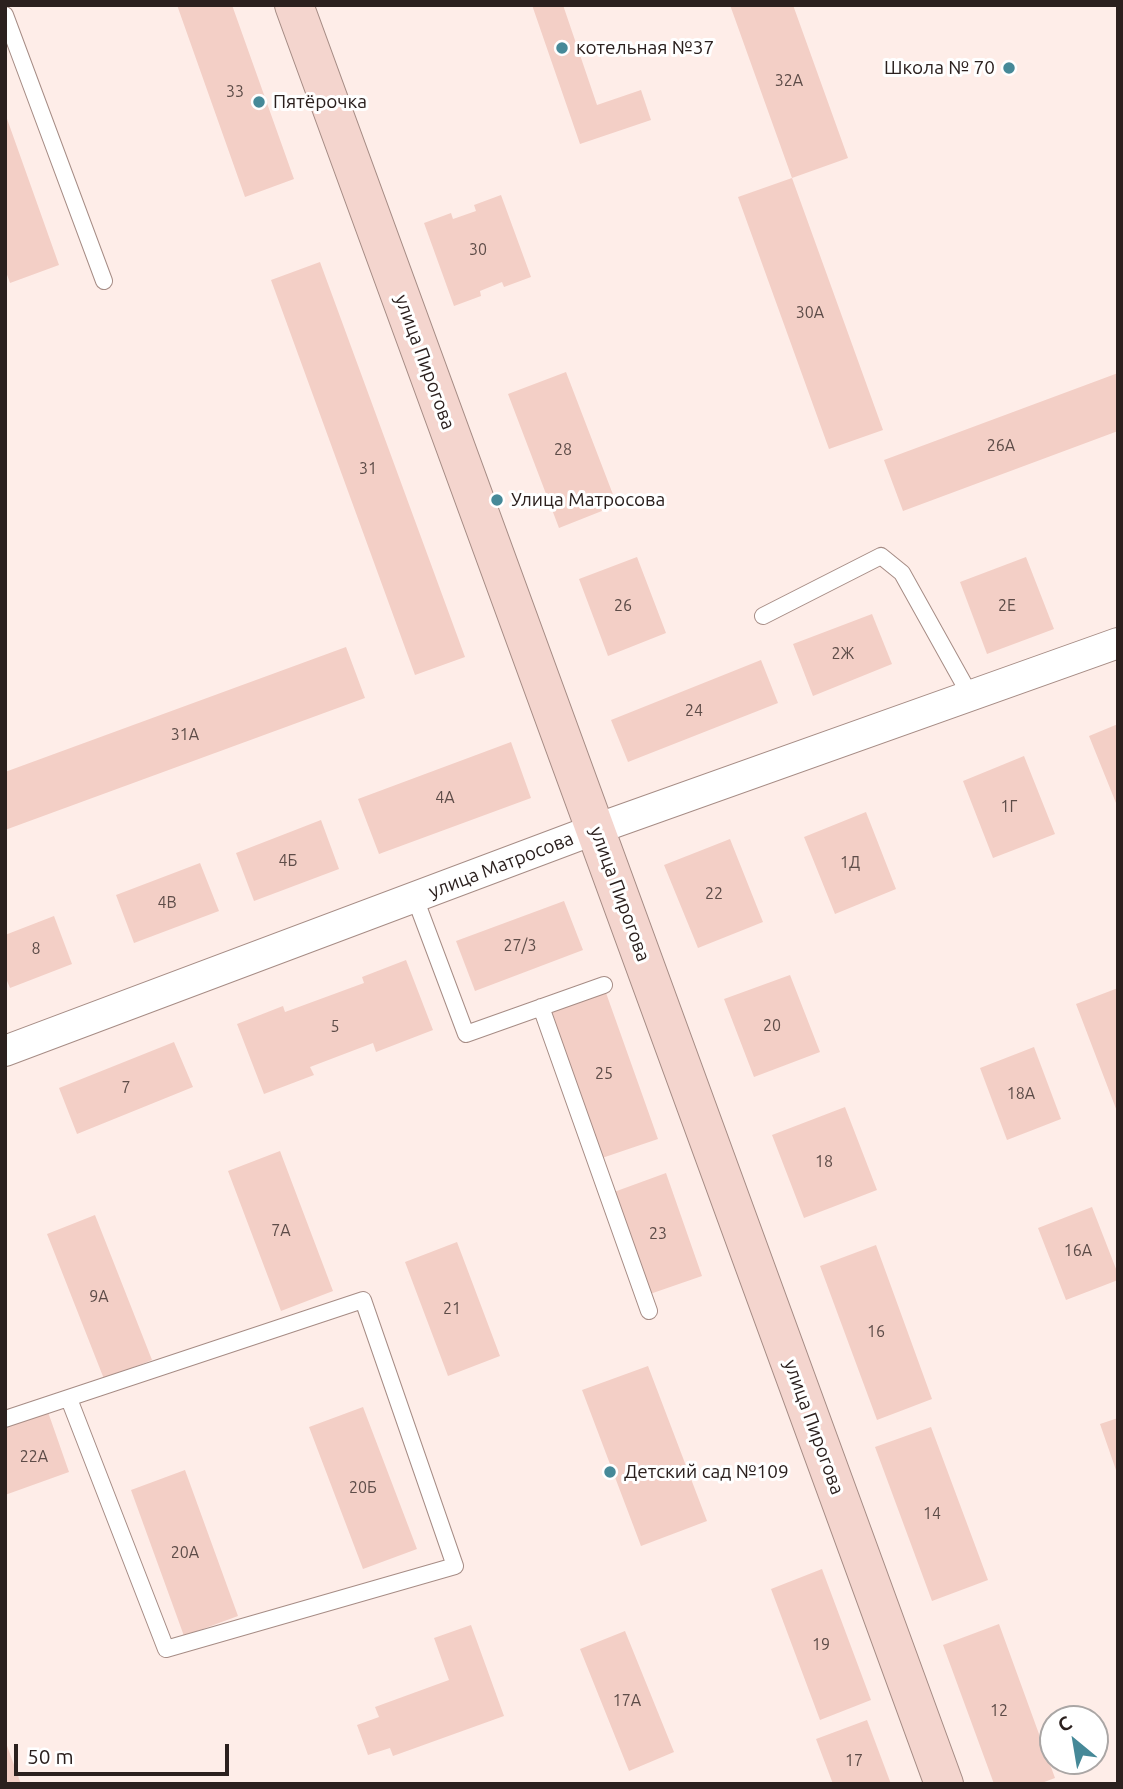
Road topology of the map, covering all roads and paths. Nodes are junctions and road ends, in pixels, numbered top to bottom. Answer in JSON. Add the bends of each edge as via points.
{"nodes":[{"id":1,"x":294,"y":5,"type":"edge"},
{"id":2,"x":5,"y":15,"type":"edge"},
{"id":3,"x":104,"y":281,"type":"dead end"},
{"id":4,"x":763,"y":616,"type":"dead end"},
{"id":5,"x":1118,"y":643,"type":"edge"},
{"id":6,"x":970,"y":695,"type":"junction"},
{"id":7,"x":596,"y":829,"type":"junction"},
{"id":8,"x":415,"y":898,"type":"junction"},
{"id":9,"x":604,"y":985,"type":"dead end"},
{"id":10,"x":541,"y":1007,"type":"junction"},
{"id":11,"x":5,"y":1051,"type":"edge"},
{"id":12,"x":649,"y":1311,"type":"dead end"},
{"id":13,"x":69,"y":1399,"type":"junction"},
{"id":14,"x":5,"y":1419,"type":"edge"},
{"id":15,"x":944,"y":1784,"type":"edge"}],
"edges":[{"from":1,"to":7,"type":"street","name":"улица Пирогова"},
{"from":2,"to":3,"type":"lane"},
{"from":4,"to":6,"type":"lane","via":[[881,556],[902,573]]},
{"from":5,"to":6,"type":"street","name":"улица Матросова"},
{"from":6,"to":7,"type":"street","name":"улица Матросова"},
{"from":7,"to":8,"type":"street","name":"улица Матросова"},
{"from":7,"to":15,"type":"street","name":"улица Пирогова"},
{"from":8,"to":10,"type":"lane","via":[[466,1034]]},
{"from":8,"to":11,"type":"street","name":"улица Матросова"},
{"from":9,"to":10,"type":"lane"},
{"from":10,"to":12,"type":"lane"},
{"from":13,"to":13,"type":"lane","via":[[166,1649],[454,1566],[363,1300]]},
{"from":13,"to":14,"type":"lane"}]}
